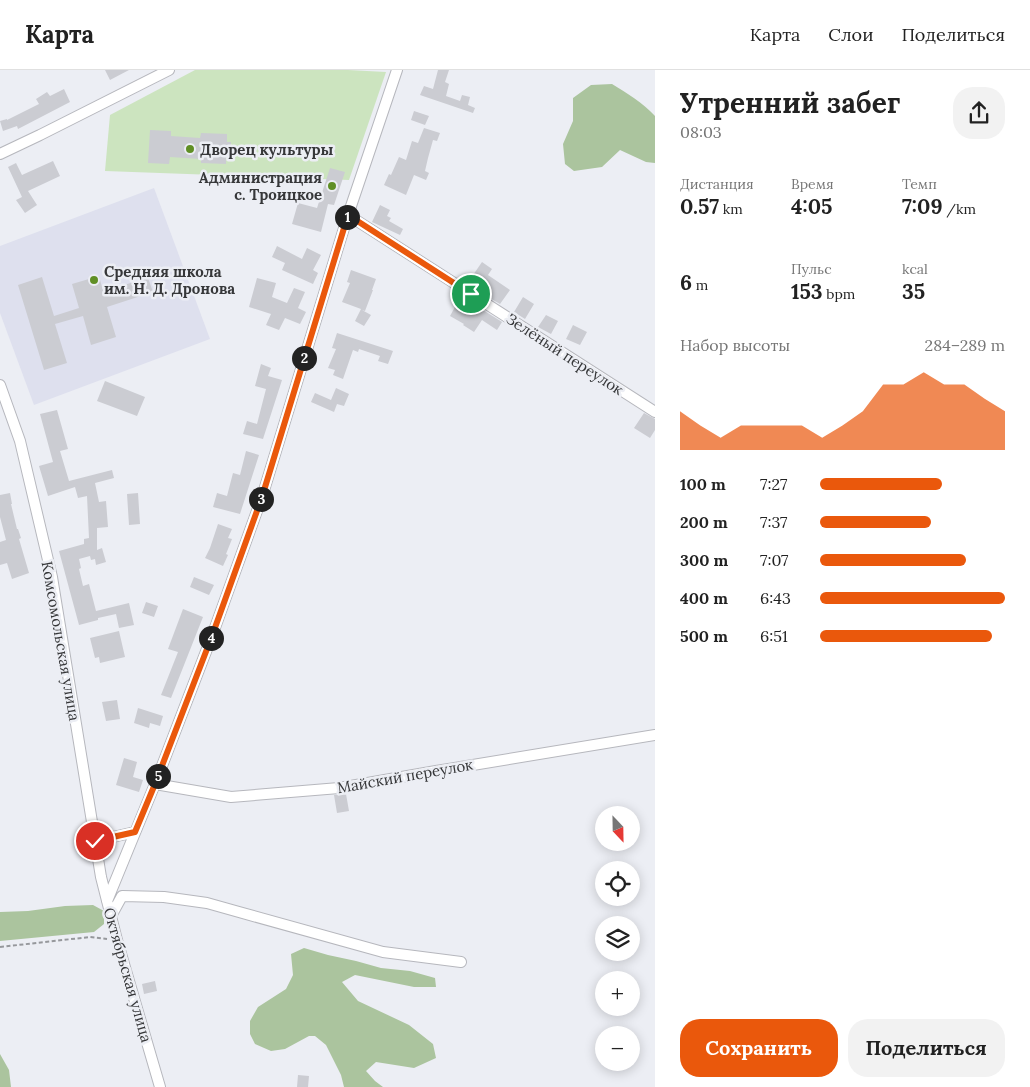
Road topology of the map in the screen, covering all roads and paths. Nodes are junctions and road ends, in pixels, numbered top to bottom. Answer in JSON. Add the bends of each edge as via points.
{"nodes":[{"id":1,"x":169,"y":70,"type":"edge"},
{"id":2,"x":397,"y":70,"type":"edge"},
{"id":3,"x":0,"y":154,"type":"edge"},
{"id":4,"x":348,"y":215,"type":"junction"},
{"id":5,"x":0,"y":386,"type":"edge"},
{"id":6,"x":655,"y":412,"type":"edge"},
{"id":7,"x":655,"y":735,"type":"edge"},
{"id":8,"x":155,"y":784,"type":"junction"},
{"id":9,"x":135,"y":832,"type":"junction"},
{"id":10,"x":95,"y":841,"type":"junction"},
{"id":11,"x":114,"y":884,"type":"junction"},
{"id":12,"x":122,"y":896,"type":"junction"},
{"id":13,"x":107,"y":901,"type":"junction"},
{"id":14,"x":111,"y":916,"type":"junction"},
{"id":15,"x":116,"y":940,"type":"junction"},
{"id":16,"x":0,"y":947,"type":"edge"},
{"id":17,"x":461,"y":962,"type":"dead end"},
{"id":18,"x":160,"y":1087,"type":"edge"}],
"edges":[{"from":1,"to":3,"type":"street"},
{"from":2,"to":4,"type":"street","name":"Октябрьская улица"},
{"from":4,"to":6,"type":"street","name":"Зелёный переулок"},
{"from":4,"to":8,"type":"street","name":"Октябрьская улица","via":[[262,497]]},
{"from":5,"to":10,"type":"street","name":"Комсомольская улица","via":[[20,441],[52,577]]},
{"from":7,"to":8,"type":"street","name":"Майский переулок","via":[[338,788],[231,797]]},
{"from":8,"to":9,"type":"street","name":"Октябрьская улица"},
{"from":9,"to":10,"type":"street"},
{"from":9,"to":11,"type":"street","name":"Октябрьская улица"},
{"from":10,"to":13,"type":"street","name":"Комсомольская улица"},
{"from":11,"to":12,"type":"street"},
{"from":11,"to":13,"type":"street","name":"Октябрьская улица"},
{"from":12,"to":14,"type":"street"},
{"from":12,"to":17,"type":"street","via":[[207,902],[384,952]]},
{"from":13,"to":14,"type":"street","name":"Октябрьская улица"},
{"from":14,"to":15,"type":"street","name":"Октябрьская улица"},
{"from":15,"to":16,"type":"path","via":[[90,938]]},
{"from":15,"to":18,"type":"street","name":"Октябрьская улица"}]}
